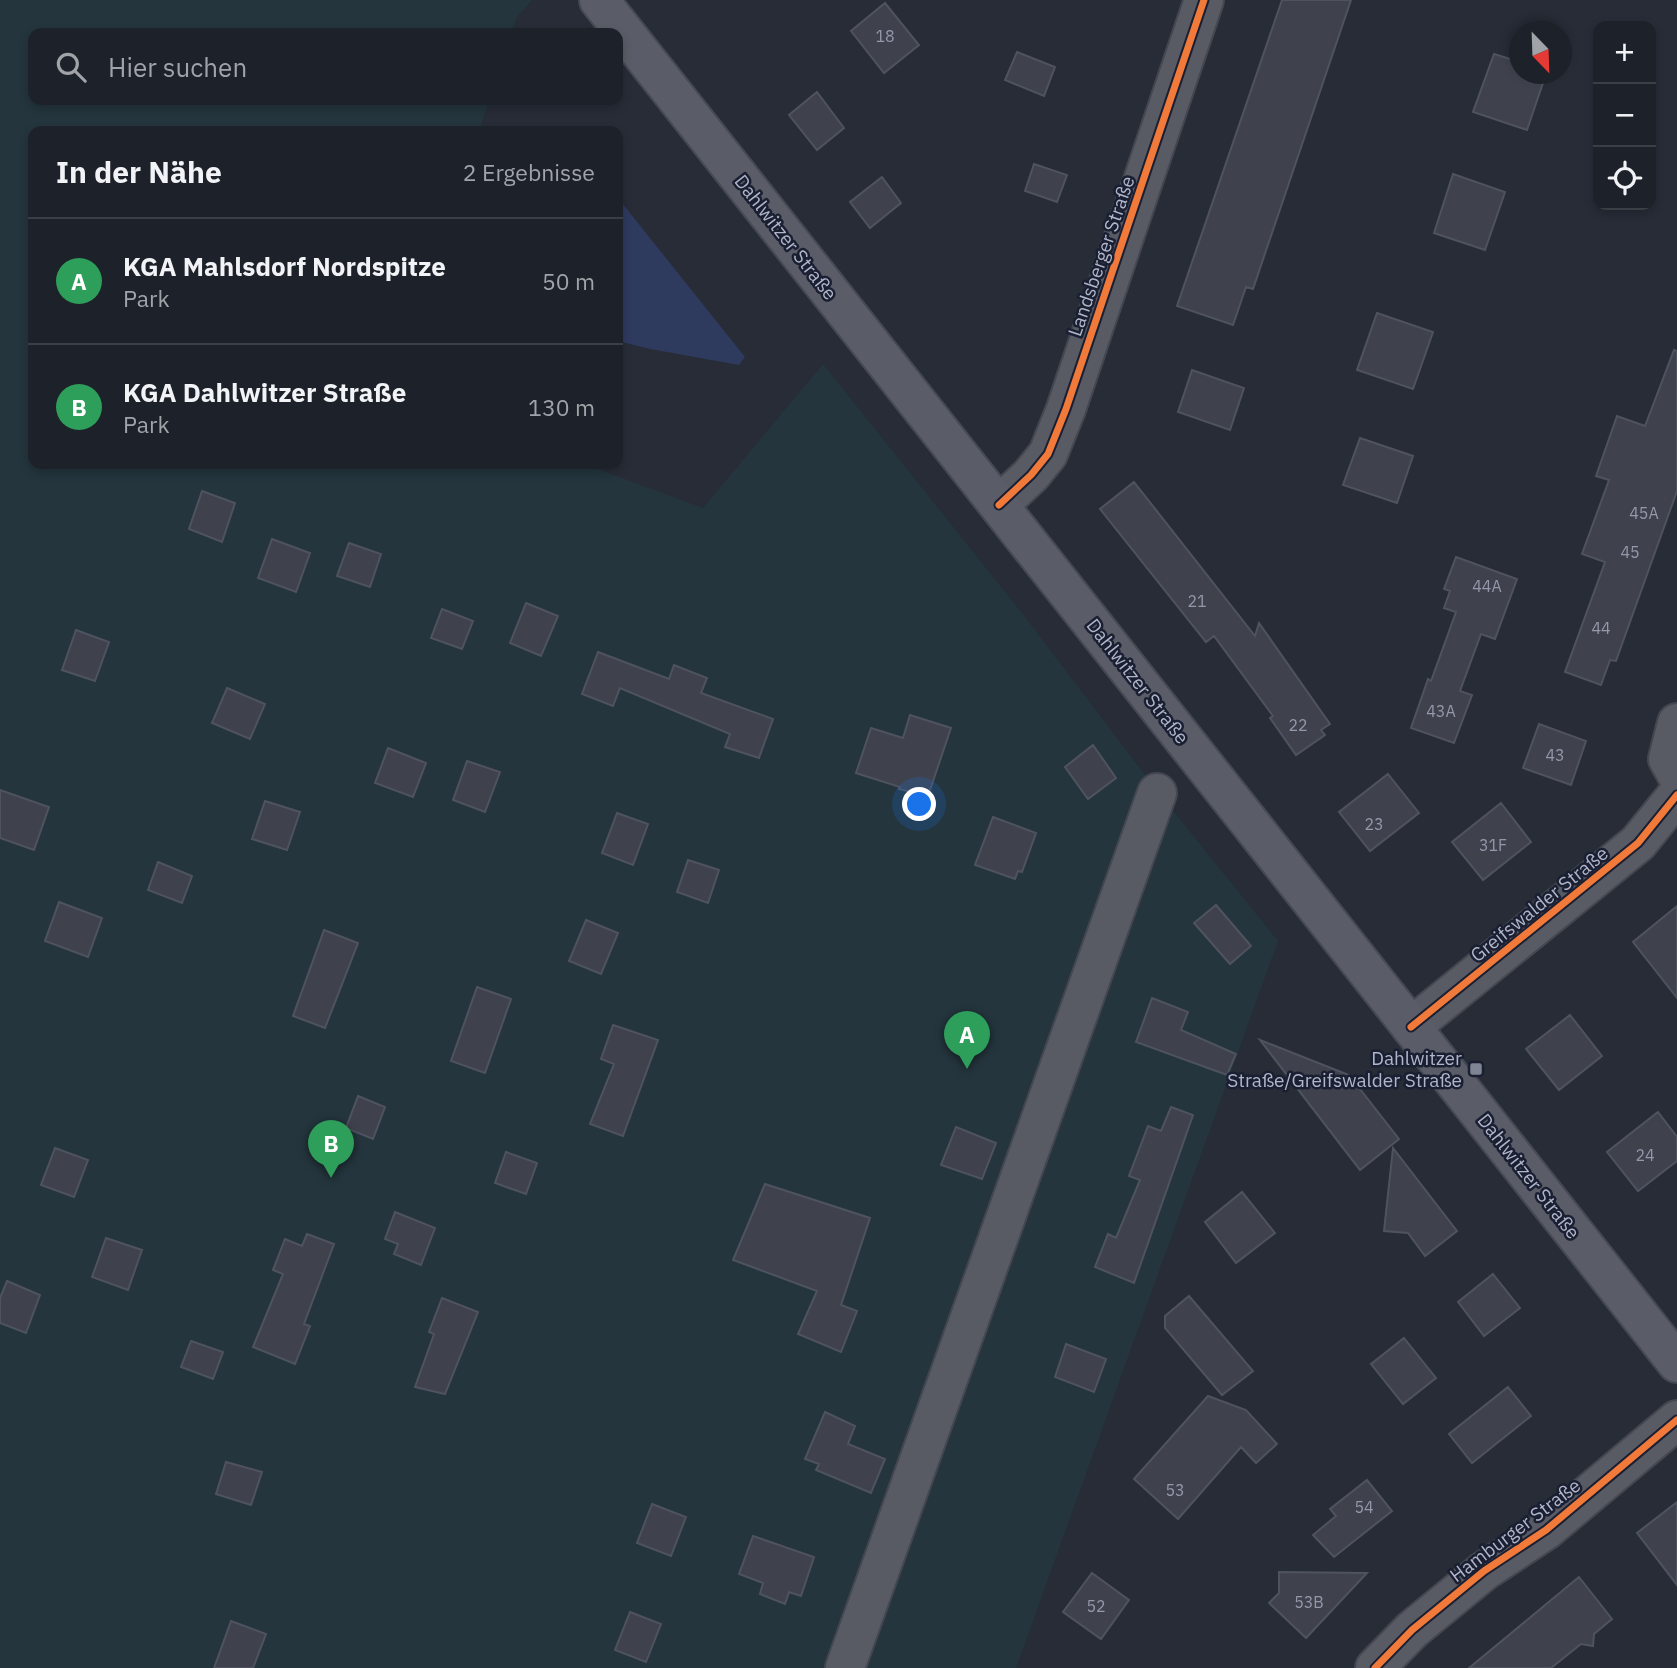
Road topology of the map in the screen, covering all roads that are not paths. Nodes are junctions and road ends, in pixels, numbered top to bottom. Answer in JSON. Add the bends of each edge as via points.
{"nodes":[{"id":1,"x":599,"y":0,"type":"edge"},
{"id":2,"x":1204,"y":0,"type":"edge"},
{"id":3,"x":621,"y":28,"type":"edge"},
{"id":4,"x":623,"y":30,"type":"edge"},
{"id":5,"x":999,"y":505,"type":"junction"},
{"id":6,"x":1677,"y":723,"type":"edge"},
{"id":7,"x":1677,"y":775,"type":"edge"},
{"id":8,"x":1157,"y":793,"type":"dead end"},
{"id":9,"x":1677,"y":795,"type":"edge"},
{"id":10,"x":1411,"y":1027,"type":"junction"},
{"id":11,"x":1677,"y":1363,"type":"edge"},
{"id":12,"x":1677,"y":1420,"type":"edge"},
{"id":13,"x":845,"y":1668,"type":"edge"},
{"id":14,"x":1375,"y":1668,"type":"edge"}],
"edges":[{"from":1,"to":3,"type":"main road","name":"Dahlwitzer Straße"},
{"from":2,"to":5,"type":"street","name":"Landsberger Straße","via":[[1048,454]]},
{"from":4,"to":5,"type":"main road","name":"Dahlwitzer Straße"},
{"from":5,"to":10,"type":"main road","name":"Dahlwitzer Straße"},
{"from":6,"to":7,"type":"street","via":[[1668,759]]},
{"from":8,"to":13,"type":"street"},
{"from":9,"to":10,"type":"street","name":"Greifswalder Straße","via":[[1638,843]]},
{"from":10,"to":11,"type":"main road","name":"Dahlwitzer Straße"},
{"from":12,"to":14,"type":"street","name":"Hamburger Straße","via":[[1546,1531],[1484,1572],[1422,1622]]}]}
